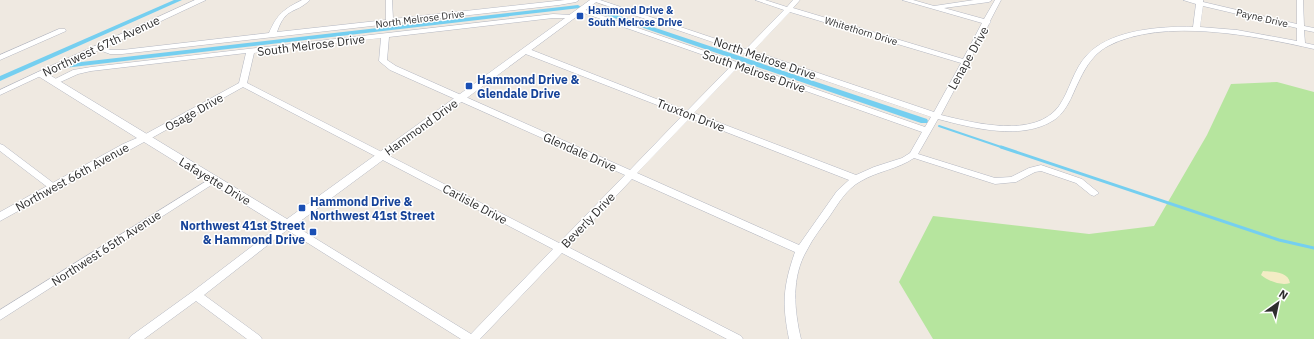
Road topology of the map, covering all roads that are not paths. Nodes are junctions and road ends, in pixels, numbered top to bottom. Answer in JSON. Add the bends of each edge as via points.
{"nodes":[{"id":1,"x":202,"y":0,"type":"edge"},
{"id":2,"x":307,"y":0,"type":"edge"},
{"id":3,"x":389,"y":0,"type":"edge"},
{"id":4,"x":576,"y":0,"type":"edge"},
{"id":5,"x":758,"y":0,"type":"edge"},
{"id":6,"x":797,"y":0,"type":"edge"},
{"id":7,"x":905,"y":0,"type":"edge"},
{"id":8,"x":989,"y":0,"type":"edge"},
{"id":9,"x":998,"y":0,"type":"edge"},
{"id":10,"x":1186,"y":0,"type":"edge"},
{"id":11,"x":1300,"y":0,"type":"edge"},
{"id":12,"x":561,"y":2,"type":"edge"},
{"id":13,"x":1199,"y":2,"type":"edge"},
{"id":14,"x":590,"y":3,"type":"edge"},
{"id":15,"x":932,"y":8,"type":"junction"},
{"id":16,"x":788,"y":9,"type":"junction"},
{"id":17,"x":571,"y":17,"type":"junction"},
{"id":18,"x":988,"y":22,"type":"junction"},
{"id":19,"x":390,"y":23,"type":"junction"},
{"id":20,"x":1301,"y":27,"type":"junction"},
{"id":21,"x":1196,"y":30,"type":"junction"},
{"id":22,"x":1314,"y":30,"type":"edge"},
{"id":23,"x":62,"y":31,"type":"dead end"},
{"id":24,"x":272,"y":36,"type":"junction"},
{"id":25,"x":385,"y":36,"type":"junction"},
{"id":26,"x":1302,"y":44,"type":"junction"},
{"id":27,"x":1314,"y":47,"type":"edge"},
{"id":28,"x":98,"y":48,"type":"junction"},
{"id":29,"x":526,"y":51,"type":"junction"},
{"id":30,"x":250,"y":52,"type":"junction"},
{"id":31,"x":748,"y":52,"type":"junction"},
{"id":32,"x":0,"y":58,"type":"edge"},
{"id":33,"x":965,"y":62,"type":"junction"},
{"id":34,"x":736,"y":65,"type":"junction"},
{"id":35,"x":41,"y":74,"type":"junction"},
{"id":36,"x":53,"y":82,"type":"junction"},
{"id":37,"x":243,"y":84,"type":"junction"},
{"id":38,"x":0,"y":93,"type":"edge"},
{"id":39,"x":461,"y":98,"type":"junction"},
{"id":40,"x":688,"y":114,"type":"junction"},
{"id":41,"x":936,"y":116,"type":"junction"},
{"id":42,"x":928,"y":131,"type":"junction"},
{"id":43,"x":145,"y":138,"type":"junction"},
{"id":44,"x":0,"y":147,"type":"edge"},
{"id":45,"x":913,"y":155,"type":"junction"},
{"id":46,"x":382,"y":156,"type":"junction"},
{"id":47,"x":631,"y":174,"type":"junction"},
{"id":48,"x":856,"y":179,"type":"junction"},
{"id":49,"x":213,"y":180,"type":"junction"},
{"id":50,"x":53,"y":187,"type":"junction"},
{"id":51,"x":1094,"y":192,"type":"dead end"},
{"id":52,"x":0,"y":217,"type":"edge"},
{"id":53,"x":287,"y":225,"type":"junction"},
{"id":54,"x":560,"y":249,"type":"junction"},
{"id":55,"x":801,"y":250,"type":"junction"},
{"id":56,"x":196,"y":295,"type":"junction"},
{"id":57,"x":0,"y":316,"type":"edge"},
{"id":58,"x":135,"y":339,"type":"edge"},
{"id":59,"x":256,"y":339,"type":"edge"},
{"id":60,"x":470,"y":339,"type":"edge"},
{"id":61,"x":473,"y":339,"type":"edge"},
{"id":62,"x":738,"y":339,"type":"edge"},
{"id":63,"x":795,"y":339,"type":"edge"}],
"edges":[{"from":1,"to":28,"type":"street","name":"Northwest 67th Avenue"},
{"from":2,"to":24,"type":"street","via":[[283,12]]},
{"from":3,"to":19,"type":"street"},
{"from":4,"to":12,"type":"street","name":"North Melrose Drive"},
{"from":4,"to":14,"type":"street"},
{"from":5,"to":16,"type":"street","name":"Whitethorn Drive"},
{"from":6,"to":16,"type":"street"},
{"from":7,"to":15,"type":"street"},
{"from":8,"to":15,"type":"street"},
{"from":9,"to":18,"type":"street","name":"Lenape Drive"},
{"from":10,"to":13,"type":"street","name":"Payne Drive"},
{"from":11,"to":20,"type":"street"},
{"from":12,"to":19,"type":"street","name":"North Melrose Drive"},
{"from":13,"to":20,"type":"street","name":"Payne Drive"},
{"from":13,"to":21,"type":"street"},
{"from":14,"to":17,"type":"street","name":"Hammond Drive"},
{"from":14,"to":31,"type":"street","name":"North Melrose Drive"},
{"from":14,"to":34,"type":"street","name":"South Melrose Drive"},
{"from":15,"to":18,"type":"street"},
{"from":16,"to":31,"type":"street"},
{"from":16,"to":33,"type":"street","name":"Whitethorn Drive"},
{"from":17,"to":25,"type":"street","name":"South Melrose Drive","via":[[553,16]]},
{"from":17,"to":29,"type":"street","name":"Hammond Drive"},
{"from":18,"to":33,"type":"street","name":"Lenape Drive"},
{"from":19,"to":24,"type":"street","name":"North Melrose Drive"},
{"from":20,"to":22,"type":"street","name":"Payne Drive"},
{"from":20,"to":26,"type":"street"},
{"from":21,"to":26,"type":"street","name":"North Melrose Drive","via":[[1226,30]]},
{"from":21,"to":41,"type":"street","name":"North Melrose Drive","via":[[1142,33],[1106,44],[1082,64],[1056,115],[1032,126],[986,127]]},
{"from":23,"to":32,"type":"street"},
{"from":24,"to":28,"type":"street","name":"North Melrose Drive","via":[[122,52]]},
{"from":25,"to":30,"type":"street","name":"South Melrose Drive"},
{"from":25,"to":39,"type":"street","name":"Glendale Drive","via":[[383,61]]},
{"from":26,"to":27,"type":"street","name":"North Melrose Drive"},
{"from":28,"to":35,"type":"street","name":"Northwest 67th Avenue"},
{"from":29,"to":39,"type":"street","name":"Hammond Drive"},
{"from":29,"to":40,"type":"street","name":"Truxton Drive"},
{"from":30,"to":36,"type":"street","name":"South Melrose Drive","via":[[84,70]]},
{"from":30,"to":37,"type":"street"},
{"from":31,"to":41,"type":"street","name":"North Melrose Drive"},
{"from":33,"to":41,"type":"street","name":"Lenape Drive"},
{"from":34,"to":40,"type":"street","name":"Beverly Drive"},
{"from":34,"to":42,"type":"street","name":"South Melrose Drive"},
{"from":35,"to":36,"type":"street","name":"Lafayette Drive"},
{"from":35,"to":38,"type":"street","name":"Northwest 67th Avenue"},
{"from":36,"to":43,"type":"street","name":"Lafayette Drive"},
{"from":37,"to":43,"type":"street","name":"Osage Drive"},
{"from":37,"to":46,"type":"street","name":"Carlisle Drive"},
{"from":39,"to":46,"type":"street","name":"Hammond Drive"},
{"from":39,"to":47,"type":"street","name":"Glendale Drive"},
{"from":40,"to":47,"type":"street","name":"Beverly Drive"},
{"from":40,"to":48,"type":"street","name":"Truxton Drive"},
{"from":41,"to":42,"type":"street","name":"Lenape Drive"},
{"from":42,"to":45,"type":"street","name":"Lenape Drive"},
{"from":43,"to":49,"type":"street","name":"Lafayette Drive"},
{"from":43,"to":50,"type":"street","name":"Northwest 66th Avenue"},
{"from":44,"to":50,"type":"street"},
{"from":45,"to":48,"type":"street"},
{"from":45,"to":51,"type":"street","via":[[995,181],[1013,180],[1041,168],[1078,181]]},
{"from":46,"to":53,"type":"street","name":"Hammond Drive"},
{"from":46,"to":54,"type":"street","name":"Carlisle Drive"},
{"from":47,"to":54,"type":"street","name":"Beverly Drive"},
{"from":47,"to":55,"type":"street","name":"Glendale Drive"},
{"from":48,"to":55,"type":"street","via":[[840,193]]},
{"from":49,"to":53,"type":"street","name":"Lafayette Drive"},
{"from":49,"to":57,"type":"street","name":"Northwest 65th Avenue"},
{"from":50,"to":52,"type":"street","name":"Northwest 66th Avenue"},
{"from":53,"to":56,"type":"street"},
{"from":53,"to":60,"type":"street","name":"Lafayette Drive"},
{"from":54,"to":61,"type":"street","name":"Beverly Drive"},
{"from":54,"to":62,"type":"street","name":"Carlisle Drive"},
{"from":55,"to":63,"type":"street","via":[[789,294]]},
{"from":56,"to":58,"type":"street"},
{"from":56,"to":59,"type":"street"}]}
